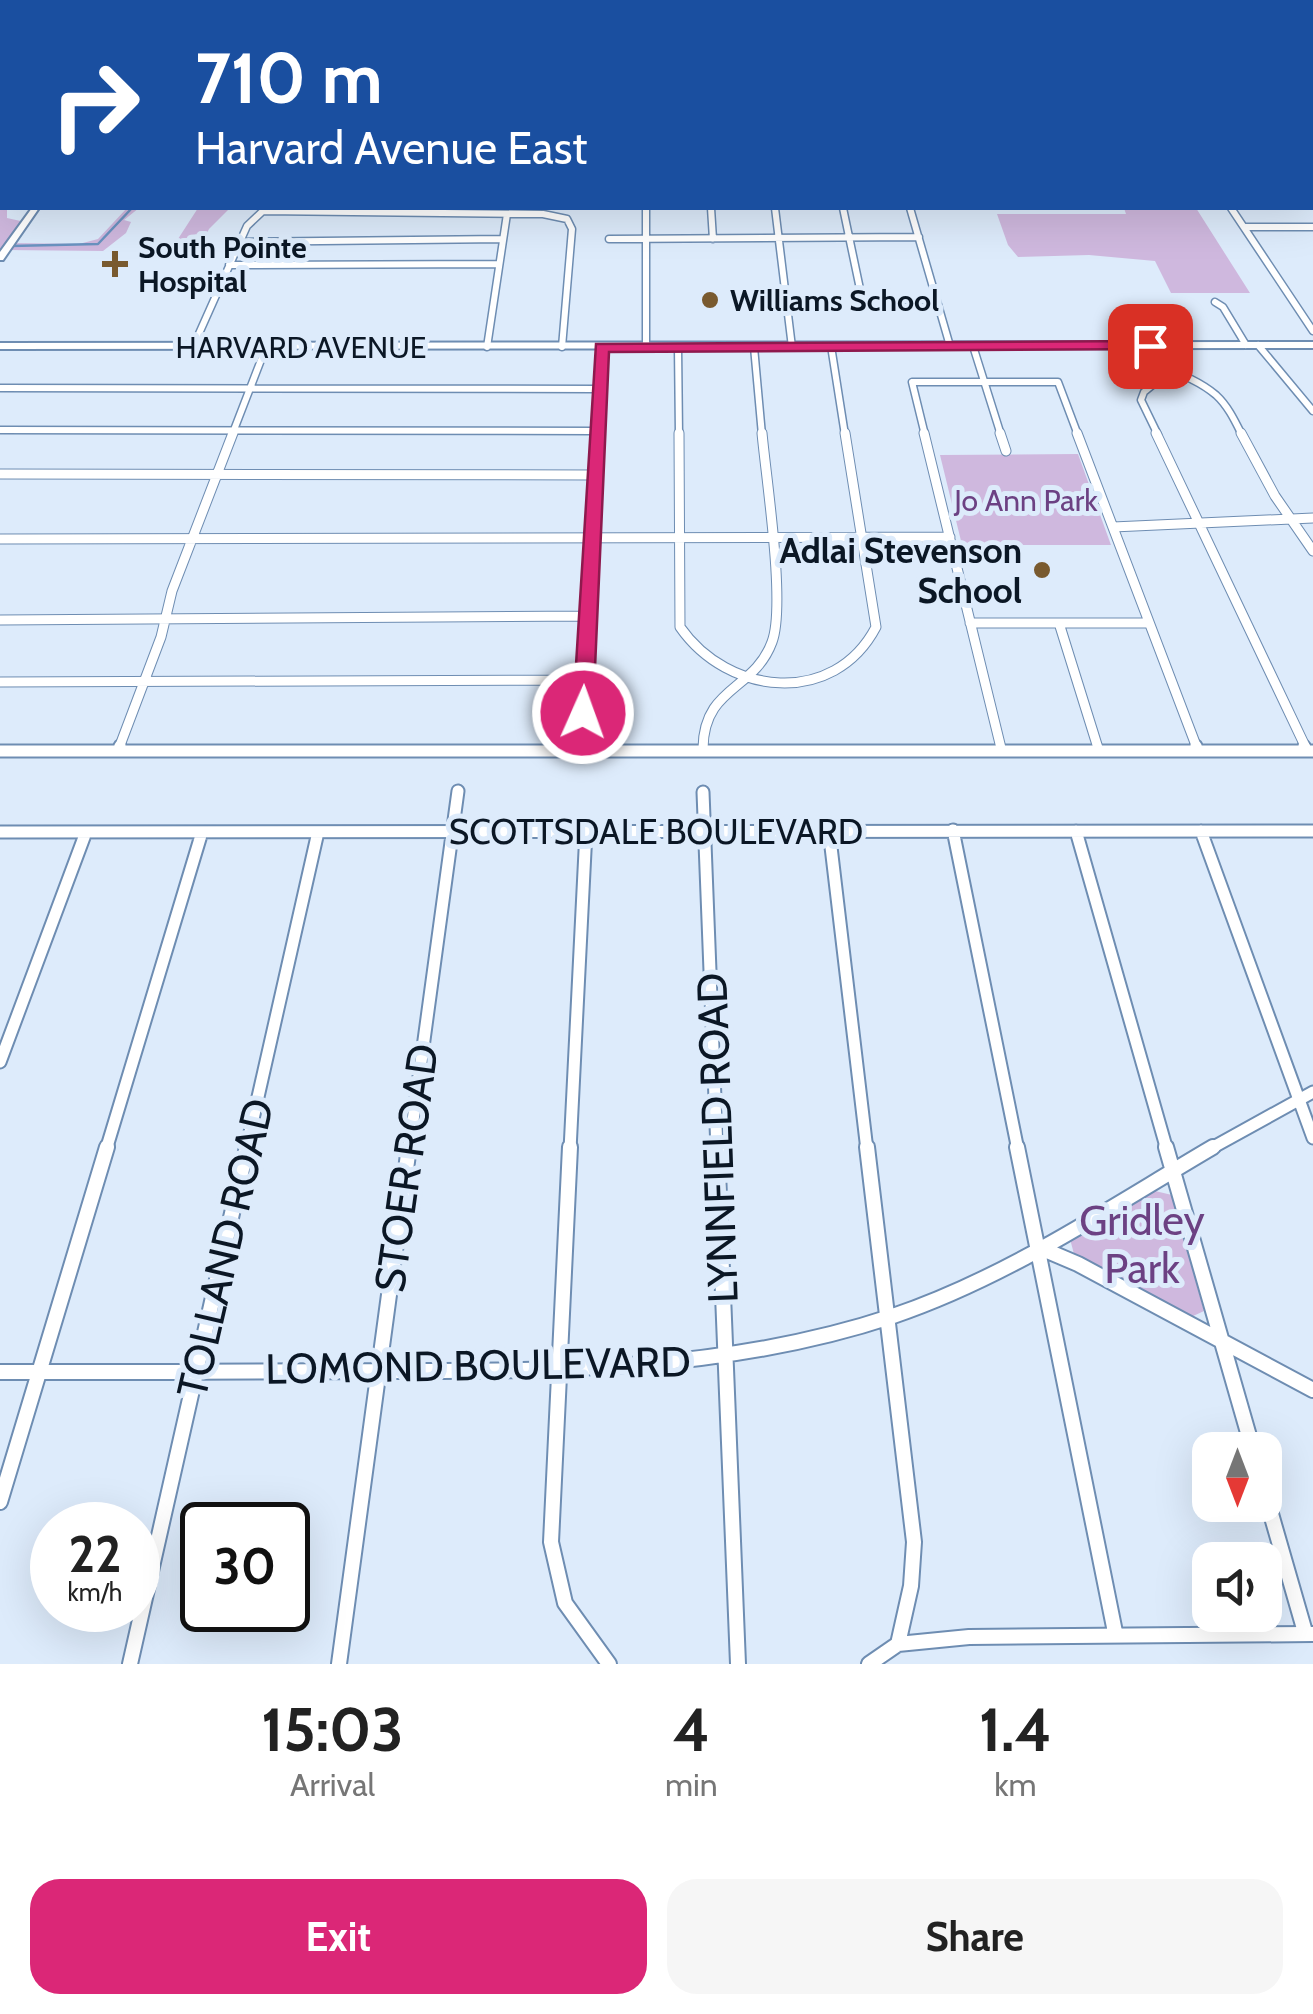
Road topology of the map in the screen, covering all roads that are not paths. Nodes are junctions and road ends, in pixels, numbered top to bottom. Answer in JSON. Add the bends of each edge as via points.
{"nodes":[{"id":1,"x":34,"y":210,"type":"edge"},
{"id":2,"x":263,"y":210,"type":"edge"},
{"id":3,"x":273,"y":210,"type":"edge"},
{"id":4,"x":646,"y":210,"type":"edge"},
{"id":5,"x":711,"y":210,"type":"edge"},
{"id":6,"x":775,"y":210,"type":"edge"},
{"id":7,"x":842,"y":210,"type":"edge"},
{"id":8,"x":911,"y":210,"type":"edge"},
{"id":9,"x":1232,"y":210,"type":"edge"},
{"id":10,"x":507,"y":214,"type":"junction"},
{"id":11,"x":1244,"y":227,"type":"junction"},
{"id":12,"x":1312,"y":228,"type":"edge"},
{"id":13,"x":779,"y":238,"type":"junction"},
{"id":14,"x":849,"y":238,"type":"junction"},
{"id":15,"x":919,"y":238,"type":"junction"},
{"id":16,"x":503,"y":239,"type":"junction"},
{"id":17,"x":608,"y":239,"type":"dead end"},
{"id":18,"x":713,"y":239,"type":"junction"},
{"id":19,"x":646,"y":240,"type":"junction"},
{"id":20,"x":239,"y":242,"type":"junction"},
{"id":21,"x":4,"y":252,"type":"edge"},
{"id":22,"x":499,"y":264,"type":"junction"},
{"id":23,"x":229,"y":265,"type":"junction"},
{"id":24,"x":1215,"y":302,"type":"dead end"},
{"id":25,"x":938,"y":308,"type":"junction"},
{"id":26,"x":1313,"y":331,"type":"edge"},
{"id":27,"x":1246,"y":345,"type":"junction"},
{"id":28,"x":1258,"y":345,"type":"junction"},
{"id":29,"x":1313,"y":345,"type":"edge"},
{"id":30,"x":0,"y":346,"type":"edge"},
{"id":31,"x":792,"y":346,"type":"junction"},
{"id":32,"x":831,"y":346,"type":"junction"},
{"id":33,"x":950,"y":346,"type":"junction"},
{"id":34,"x":973,"y":346,"type":"junction"},
{"id":35,"x":1158,"y":346,"type":"junction"},
{"id":36,"x":192,"y":347,"type":"junction"},
{"id":37,"x":266,"y":347,"type":"junction"},
{"id":38,"x":486,"y":347,"type":"junction"},
{"id":39,"x":562,"y":347,"type":"junction"},
{"id":40,"x":602,"y":347,"type":"junction"},
{"id":41,"x":646,"y":347,"type":"junction"},
{"id":42,"x":678,"y":347,"type":"junction"},
{"id":43,"x":754,"y":347,"type":"junction"},
{"id":44,"x":1171,"y":370,"type":"junction"},
{"id":45,"x":1162,"y":380,"type":"junction"},
{"id":46,"x":1191,"y":380,"type":"junction"},
{"id":47,"x":984,"y":382,"type":"junction"},
{"id":48,"x":0,"y":388,"type":"edge"},
{"id":49,"x":250,"y":389,"type":"junction"},
{"id":50,"x":598,"y":389,"type":"junction"},
{"id":51,"x":1313,"y":411,"type":"edge"},
{"id":52,"x":0,"y":430,"type":"edge"},
{"id":53,"x":232,"y":431,"type":"junction"},
{"id":54,"x":598,"y":431,"type":"junction"},
{"id":55,"x":1006,"y":450,"type":"dead end"},
{"id":56,"x":0,"y":474,"type":"edge"},
{"id":57,"x":216,"y":474,"type":"junction"},
{"id":58,"x":595,"y":475,"type":"junction"},
{"id":59,"x":1292,"y":518,"type":"junction"},
{"id":60,"x":1313,"y":518,"type":"edge"},
{"id":61,"x":1198,"y":522,"type":"junction"},
{"id":62,"x":1112,"y":527,"type":"junction"},
{"id":63,"x":861,"y":537,"type":"junction"},
{"id":64,"x":950,"y":537,"type":"junction"},
{"id":65,"x":192,"y":538,"type":"junction"},
{"id":66,"x":592,"y":538,"type":"junction"},
{"id":67,"x":680,"y":538,"type":"junction"},
{"id":68,"x":770,"y":538,"type":"junction"},
{"id":69,"x":0,"y":539,"type":"edge"},
{"id":70,"x":1313,"y":551,"type":"edge"},
{"id":71,"x":587,"y":616,"type":"junction"},
{"id":72,"x":164,"y":617,"type":"junction"},
{"id":73,"x":0,"y":620,"type":"edge"},
{"id":74,"x":970,"y":622,"type":"junction"},
{"id":75,"x":1059,"y":622,"type":"junction"},
{"id":76,"x":1148,"y":622,"type":"junction"},
{"id":77,"x":584,"y":680,"type":"junction"},
{"id":78,"x":744,"y":680,"type":"junction"},
{"id":79,"x":144,"y":681,"type":"junction"},
{"id":80,"x":0,"y":682,"type":"edge"},
{"id":81,"x":1098,"y":748,"type":"junction"},
{"id":82,"x":582,"y":749,"type":"junction"},
{"id":83,"x":703,"y":749,"type":"junction"},
{"id":84,"x":1001,"y":749,"type":"junction"},
{"id":85,"x":1198,"y":750,"type":"junction"},
{"id":86,"x":1310,"y":750,"type":"edge"},
{"id":87,"x":0,"y":751,"type":"edge"},
{"id":88,"x":118,"y":751,"type":"junction"},
{"id":89,"x":458,"y":790,"type":"dead end"},
{"id":90,"x":703,"y":792,"type":"dead end"},
{"id":91,"x":706,"y":830,"type":"junction"},
{"id":92,"x":830,"y":830,"type":"junction"},
{"id":93,"x":953,"y":830,"type":"junction"},
{"id":94,"x":452,"y":831,"type":"junction"},
{"id":95,"x":586,"y":831,"type":"junction"},
{"id":96,"x":1076,"y":831,"type":"junction"},
{"id":97,"x":1201,"y":831,"type":"junction"},
{"id":98,"x":1313,"y":831,"type":"edge"},
{"id":99,"x":0,"y":832,"type":"edge"},
{"id":100,"x":86,"y":832,"type":"junction"},
{"id":101,"x":202,"y":832,"type":"junction"},
{"id":102,"x":318,"y":832,"type":"junction"},
{"id":103,"x":0,"y":1062,"type":"edge"},
{"id":104,"x":1313,"y":1092,"type":"edge"},
{"id":105,"x":1298,"y":1097,"type":"junction"},
{"id":106,"x":1313,"y":1138,"type":"edge"},
{"id":107,"x":1172,"y":1169,"type":"junction"},
{"id":108,"x":1038,"y":1248,"type":"junction"},
{"id":109,"x":889,"y":1317,"type":"junction"},
{"id":110,"x":1222,"y":1342,"type":"junction"},
{"id":111,"x":725,"y":1358,"type":"junction"},
{"id":112,"x":198,"y":1371,"type":"junction"},
{"id":113,"x":378,"y":1371,"type":"junction"},
{"id":114,"x":560,"y":1371,"type":"junction"},
{"id":115,"x":0,"y":1372,"type":"edge"},
{"id":116,"x":40,"y":1372,"type":"junction"},
{"id":117,"x":1313,"y":1390,"type":"edge"},
{"id":118,"x":1248,"y":1432,"type":"edge"},
{"id":119,"x":0,"y":1502,"type":"edge"},
{"id":120,"x":1274,"y":1522,"type":"edge"},
{"id":121,"x":1115,"y":1632,"type":"junction"},
{"id":122,"x":1309,"y":1633,"type":"edge"},
{"id":123,"x":898,"y":1644,"type":"junction"},
{"id":124,"x":130,"y":1664,"type":"edge"},
{"id":125,"x":338,"y":1664,"type":"edge"},
{"id":126,"x":609,"y":1664,"type":"edge"},
{"id":127,"x":738,"y":1664,"type":"edge"},
{"id":128,"x":869,"y":1664,"type":"edge"}],
"edges":[{"from":1,"to":21,"type":"main road"},
{"from":2,"to":20,"type":"street"},
{"from":3,"to":10,"type":"street"},
{"from":4,"to":19,"type":"street"},
{"from":5,"to":18,"type":"street"},
{"from":6,"to":13,"type":"street"},
{"from":7,"to":14,"type":"street"},
{"from":8,"to":15,"type":"street"},
{"from":9,"to":11,"type":"street"},
{"from":10,"to":16,"type":"street"},
{"from":10,"to":39,"type":"street","via":[[566,219],[572,229]]},
{"from":11,"to":12,"type":"street"},
{"from":11,"to":26,"type":"street"},
{"from":13,"to":14,"type":"street"},
{"from":13,"to":18,"type":"street"},
{"from":13,"to":31,"type":"street"},
{"from":14,"to":15,"type":"street"},
{"from":14,"to":25,"type":"street","via":[[864,308]]},
{"from":15,"to":25,"type":"street"},
{"from":16,"to":20,"type":"street"},
{"from":16,"to":22,"type":"street"},
{"from":17,"to":19,"type":"street"},
{"from":18,"to":19,"type":"street"},
{"from":19,"to":41,"type":"street"},
{"from":20,"to":23,"type":"street"},
{"from":22,"to":23,"type":"street"},
{"from":22,"to":38,"type":"street"},
{"from":23,"to":36,"type":"street"},
{"from":24,"to":27,"type":"street"},
{"from":25,"to":33,"type":"street"},
{"from":27,"to":28,"type":"main road","name":"HARVARD AVENUE"},
{"from":27,"to":35,"type":"main road","name":"HARVARD AVENUE"},
{"from":28,"to":29,"type":"main road","name":"HARVARD AVENUE"},
{"from":28,"to":51,"type":"street"},
{"from":30,"to":36,"type":"main road","name":"HARVARD AVENUE"},
{"from":31,"to":32,"type":"main road","name":"HARVARD AVENUE"},
{"from":31,"to":43,"type":"main road","name":"HARVARD AVENUE"},
{"from":32,"to":33,"type":"main road","name":"HARVARD AVENUE"},
{"from":32,"to":63,"type":"street"},
{"from":33,"to":34,"type":"main road","name":"HARVARD AVENUE"},
{"from":34,"to":35,"type":"main road","name":"HARVARD AVENUE"},
{"from":34,"to":47,"type":"street"},
{"from":35,"to":44,"type":"street"},
{"from":36,"to":37,"type":"main road","name":"HARVARD AVENUE"},
{"from":37,"to":38,"type":"main road","name":"HARVARD AVENUE"},
{"from":37,"to":49,"type":"street"},
{"from":38,"to":39,"type":"main road","name":"HARVARD AVENUE"},
{"from":39,"to":40,"type":"main road","name":"HARVARD AVENUE"},
{"from":40,"to":41,"type":"main road","name":"HARVARD AVENUE"},
{"from":40,"to":50,"type":"street"},
{"from":41,"to":42,"type":"main road","name":"HARVARD AVENUE"},
{"from":42,"to":43,"type":"main road","name":"HARVARD AVENUE"},
{"from":42,"to":67,"type":"street"},
{"from":43,"to":68,"type":"street"},
{"from":44,"to":45,"type":"street"},
{"from":44,"to":46,"type":"street"},
{"from":45,"to":46,"type":"street"},
{"from":45,"to":61,"type":"street","via":[[1141,400]]},
{"from":46,"to":59,"type":"street","via":[[1226,405]]},
{"from":47,"to":55,"type":"street"},
{"from":47,"to":62,"type":"street","via":[[1058,382]]},
{"from":47,"to":64,"type":"street","via":[[912,382]]},
{"from":48,"to":49,"type":"street"},
{"from":49,"to":50,"type":"street"},
{"from":49,"to":53,"type":"street"},
{"from":50,"to":54,"type":"street"},
{"from":52,"to":53,"type":"street"},
{"from":53,"to":54,"type":"street"},
{"from":53,"to":57,"type":"street"},
{"from":54,"to":58,"type":"street"},
{"from":56,"to":57,"type":"street"},
{"from":57,"to":58,"type":"street"},
{"from":57,"to":65,"type":"street"},
{"from":58,"to":66,"type":"street"},
{"from":59,"to":60,"type":"street"},
{"from":59,"to":61,"type":"street"},
{"from":59,"to":70,"type":"street"},
{"from":61,"to":62,"type":"street"},
{"from":61,"to":86,"type":"street"},
{"from":62,"to":76,"type":"street"},
{"from":63,"to":64,"type":"street"},
{"from":63,"to":68,"type":"street"},
{"from":63,"to":78,"type":"street","via":[[876,627],[862,655],[815,678]]},
{"from":64,"to":74,"type":"street"},
{"from":65,"to":66,"type":"street"},
{"from":65,"to":69,"type":"street"},
{"from":65,"to":72,"type":"street"},
{"from":66,"to":67,"type":"street"},
{"from":66,"to":71,"type":"street"},
{"from":67,"to":68,"type":"street"},
{"from":67,"to":78,"type":"street","via":[[685,640],[704,659]]},
{"from":68,"to":78,"type":"street","via":[[776,637],[762,666]]},
{"from":71,"to":72,"type":"street"},
{"from":71,"to":77,"type":"street"},
{"from":72,"to":73,"type":"street"},
{"from":72,"to":79,"type":"street"},
{"from":74,"to":75,"type":"street"},
{"from":74,"to":84,"type":"street"},
{"from":75,"to":76,"type":"street"},
{"from":75,"to":81,"type":"street"},
{"from":76,"to":85,"type":"street"},
{"from":77,"to":79,"type":"street"},
{"from":77,"to":82,"type":"street"},
{"from":78,"to":83,"type":"street","via":[[706,719]]},
{"from":79,"to":80,"type":"street"},
{"from":79,"to":88,"type":"street"},
{"from":81,"to":84,"type":"street"},
{"from":81,"to":85,"type":"street"},
{"from":82,"to":83,"type":"street"},
{"from":82,"to":88,"type":"street"},
{"from":83,"to":84,"type":"street"},
{"from":85,"to":86,"type":"street"},
{"from":87,"to":88,"type":"street"},
{"from":89,"to":94,"type":"street","name":"STOER ROAD"},
{"from":90,"to":91,"type":"street","name":"LYNNFIELD ROAD"},
{"from":91,"to":92,"type":"street","name":"SCOTTSDALE BOULEVARD"},
{"from":91,"to":95,"type":"street","name":"SCOTTSDALE BOULEVARD"},
{"from":91,"to":111,"type":"street","name":"LYNNFIELD ROAD"},
{"from":92,"to":93,"type":"street","name":"SCOTTSDALE BOULEVARD"},
{"from":92,"to":109,"type":"street"},
{"from":93,"to":96,"type":"street","name":"SCOTTSDALE BOULEVARD"},
{"from":93,"to":108,"type":"street"},
{"from":94,"to":95,"type":"street","name":"SCOTTSDALE BOULEVARD"},
{"from":94,"to":102,"type":"street","name":"SCOTTSDALE BOULEVARD"},
{"from":94,"to":113,"type":"street","name":"STOER ROAD"},
{"from":95,"to":114,"type":"street"},
{"from":96,"to":97,"type":"street","name":"SCOTTSDALE BOULEVARD"},
{"from":96,"to":107,"type":"street"},
{"from":97,"to":98,"type":"street","name":"SCOTTSDALE BOULEVARD"},
{"from":97,"to":105,"type":"street"},
{"from":99,"to":100,"type":"street","name":"SCOTTSDALE BOULEVARD"},
{"from":100,"to":101,"type":"street","name":"SCOTTSDALE BOULEVARD"},
{"from":100,"to":103,"type":"street"},
{"from":101,"to":102,"type":"street","name":"SCOTTSDALE BOULEVARD"},
{"from":101,"to":116,"type":"street"},
{"from":102,"to":112,"type":"street","name":"TOLLAND ROAD"},
{"from":104,"to":105,"type":"street","name":"LOMOND BOULEVARD"},
{"from":105,"to":106,"type":"street"},
{"from":105,"to":107,"type":"street","name":"LOMOND BOULEVARD"},
{"from":107,"to":108,"type":"street","name":"LOMOND BOULEVARD"},
{"from":107,"to":110,"type":"street"},
{"from":108,"to":109,"type":"street","name":"LOMOND BOULEVARD","via":[[951,1295]]},
{"from":108,"to":110,"type":"street"},
{"from":108,"to":121,"type":"street"},
{"from":109,"to":111,"type":"street","name":"LOMOND BOULEVARD"},
{"from":109,"to":123,"type":"street","via":[[914,1542]]},
{"from":110,"to":117,"type":"street"},
{"from":110,"to":118,"type":"street"},
{"from":111,"to":114,"type":"street","name":"LOMOND BOULEVARD"},
{"from":111,"to":127,"type":"street","name":"LYNNFIELD ROAD"},
{"from":112,"to":113,"type":"street","name":"LOMOND BOULEVARD"},
{"from":112,"to":116,"type":"street","name":"LOMOND BOULEVARD"},
{"from":112,"to":124,"type":"street","name":"TOLLAND ROAD"},
{"from":113,"to":114,"type":"street","name":"LOMOND BOULEVARD"},
{"from":113,"to":125,"type":"street","name":"STOER ROAD"},
{"from":114,"to":126,"type":"street","via":[[556,1572],[566,1603]]},
{"from":115,"to":116,"type":"street","name":"LOMOND BOULEVARD"},
{"from":116,"to":119,"type":"street"},
{"from":120,"to":122,"type":"street"},
{"from":121,"to":122,"type":"street"},
{"from":121,"to":123,"type":"street"},
{"from":123,"to":128,"type":"street"}]}
